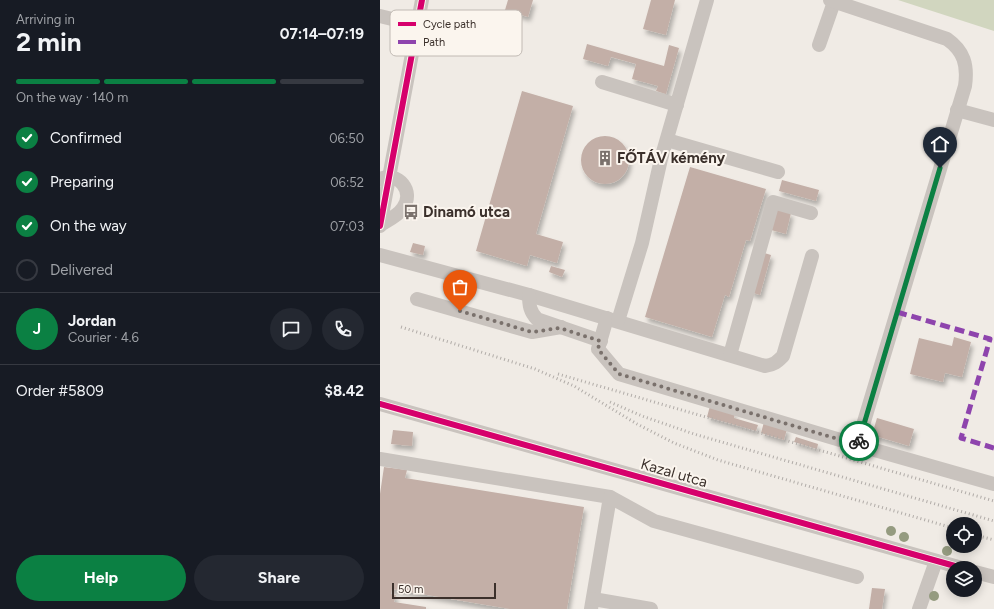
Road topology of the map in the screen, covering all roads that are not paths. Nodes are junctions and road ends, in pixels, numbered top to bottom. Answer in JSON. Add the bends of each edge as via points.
{"nodes":[{"id":1,"x":422,"y":0,"type":"edge"},
{"id":2,"x":707,"y":0,"type":"edge"},
{"id":3,"x":832,"y":1,"type":"edge"},
{"id":4,"x":420,"y":10,"type":"edge"},
{"id":5,"x":380,"y":16,"type":"edge"},
{"id":6,"x":390,"y":19,"type":"edge"},
{"id":7,"x":819,"y":46,"type":"dead end"},
{"id":8,"x":411,"y":56,"type":"edge"},
{"id":9,"x":602,"y":82,"type":"dead end"},
{"id":10,"x":677,"y":105,"type":"junction"},
{"id":11,"x":958,"y":110,"type":"junction"},
{"id":12,"x":994,"y":120,"type":"edge"},
{"id":13,"x":667,"y":140,"type":"junction"},
{"id":14,"x":778,"y":172,"type":"dead end"},
{"id":15,"x":385,"y":178,"type":"edge"},
{"id":16,"x":811,"y":213,"type":"dead end"},
{"id":17,"x":380,"y":225,"type":"edge"},
{"id":18,"x":380,"y":255,"type":"edge"},
{"id":19,"x":812,"y":256,"type":"dead end"},
{"id":20,"x":529,"y":296,"type":"junction"},
{"id":21,"x":417,"y":299,"type":"dead end"},
{"id":22,"x":612,"y":320,"type":"junction"},
{"id":23,"x":560,"y":328,"type":"junction"},
{"id":24,"x":600,"y":341,"type":"junction"},
{"id":25,"x":730,"y":355,"type":"junction"},
{"id":26,"x":380,"y":404,"type":"edge"},
{"id":27,"x":858,"y":445,"type":"junction"},
{"id":28,"x":380,"y":459,"type":"edge"},
{"id":29,"x":994,"y":484,"type":"edge"},
{"id":30,"x":610,"y":497,"type":"junction"},
{"id":31,"x":936,"y":561,"type":"junction"},
{"id":32,"x":946,"y":564,"type":"edge"},
{"id":33,"x":982,"y":574,"type":"edge"},
{"id":34,"x":858,"y":577,"type":"dead end"},
{"id":35,"x":994,"y":577,"type":"edge"},
{"id":36,"x":592,"y":604,"type":"edge"},
{"id":37,"x":651,"y":609,"type":"edge"},
{"id":38,"x":919,"y":609,"type":"edge"}],
"edges":[{"from":1,"to":4,"type":"street"},
{"from":2,"to":10,"type":"street"},
{"from":3,"to":7,"type":"street"},
{"from":3,"to":11,"type":"street","via":[[947,39],[955,45],[962,54],[966,75]]},
{"from":5,"to":6,"type":"street"},
{"from":8,"to":15,"type":"street"},
{"from":9,"to":10,"type":"street"},
{"from":10,"to":13,"type":"street"},
{"from":11,"to":12,"type":"street"},
{"from":11,"to":27,"type":"street"},
{"from":13,"to":14,"type":"street"},
{"from":13,"to":22,"type":"street","via":[[642,244]]},
{"from":15,"to":17,"type":"street"},
{"from":15,"to":17,"type":"street","via":[[402,183],[408,196],[398,214]]},
{"from":16,"to":25,"type":"street","via":[[773,202]]},
{"from":18,"to":20,"type":"street"},
{"from":19,"to":25,"type":"street","via":[[783,356],[771,366],[765,366]]},
{"from":20,"to":22,"type":"street"},
{"from":20,"to":23,"type":"street","via":[[532,314],[537,319]]},
{"from":21,"to":23,"type":"street","via":[[532,332]]},
{"from":22,"to":24,"type":"street"},
{"from":22,"to":25,"type":"street"},
{"from":23,"to":24,"type":"street"},
{"from":24,"to":27,"type":"street","via":[[598,349],[619,374]]},
{"from":26,"to":31,"type":"street","name":"Kazal utca"},
{"from":27,"to":29,"type":"street"},
{"from":28,"to":30,"type":"street"},
{"from":30,"to":34,"type":"street","via":[[654,521]]},
{"from":30,"to":36,"type":"street"},
{"from":31,"to":32,"type":"street","name":"Kazal utca"},
{"from":31,"to":38,"type":"street"},
{"from":33,"to":35,"type":"street"},
{"from":36,"to":37,"type":"street"}]}
